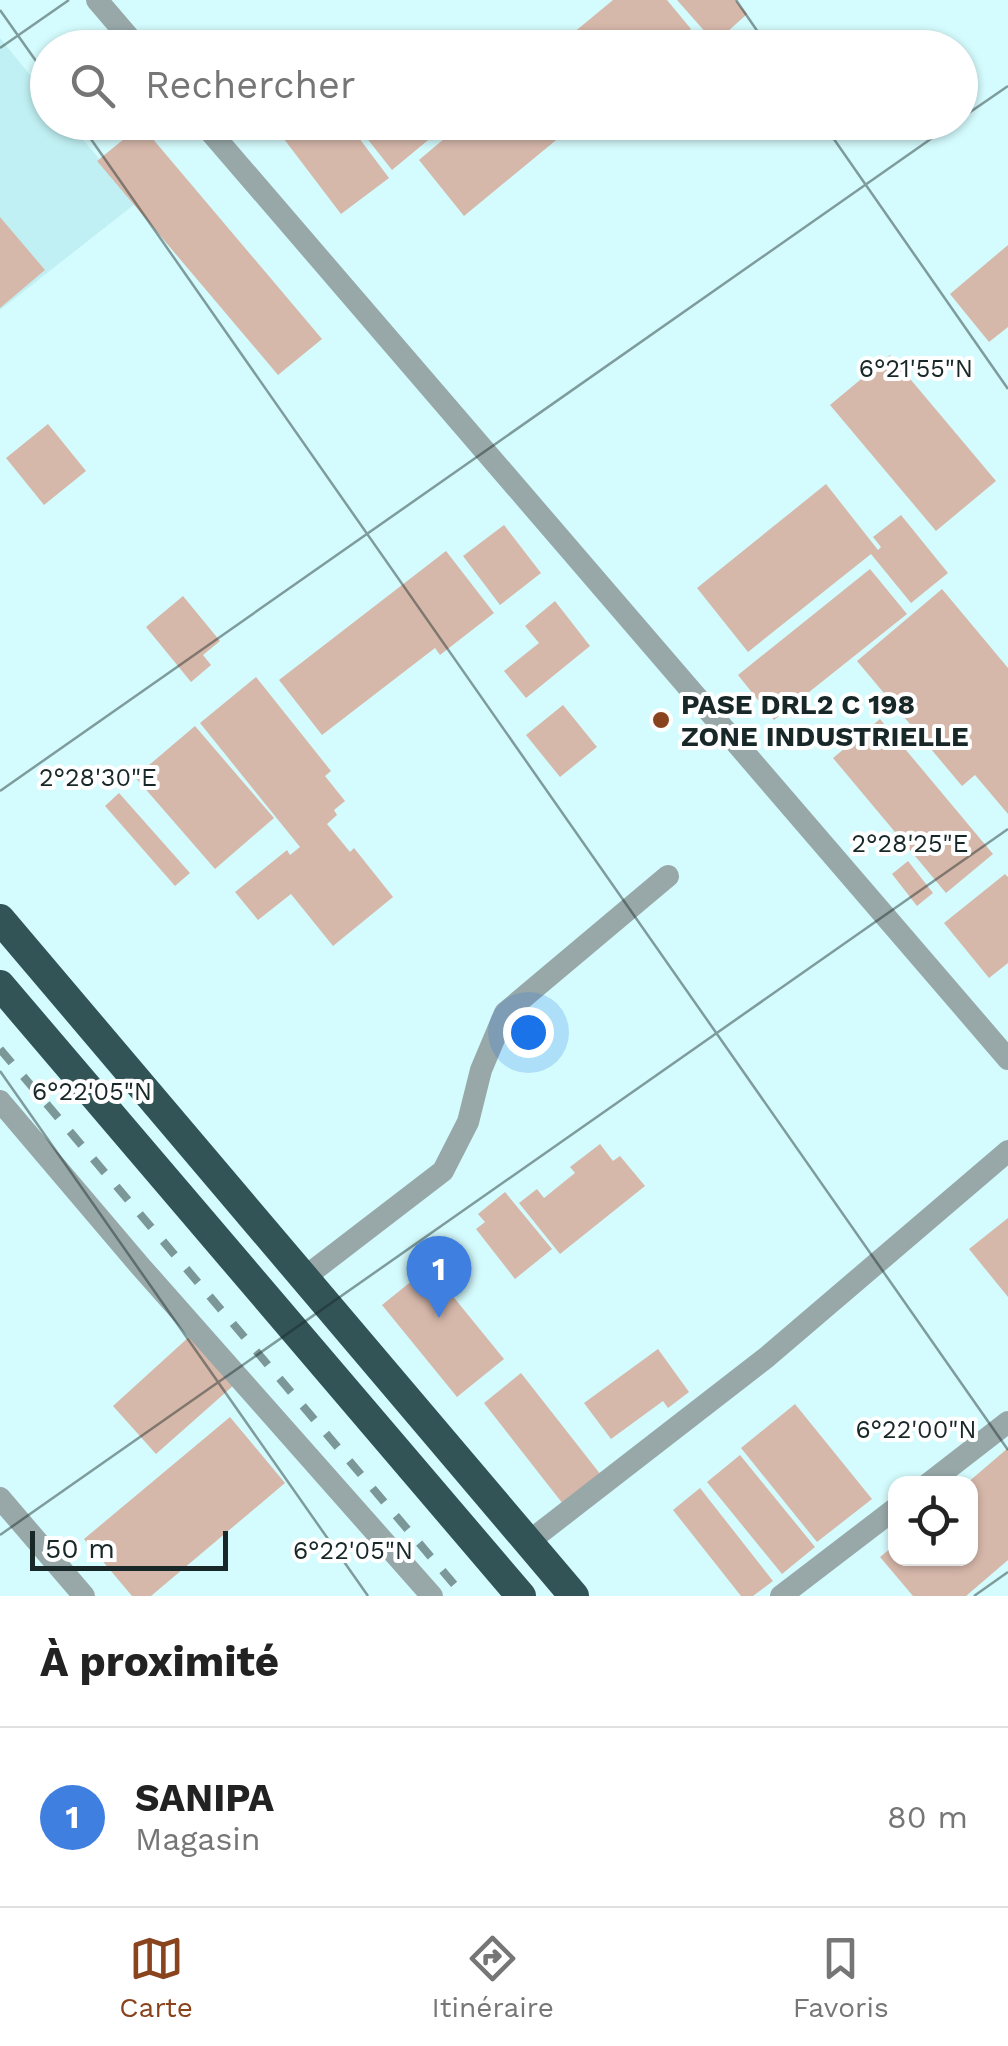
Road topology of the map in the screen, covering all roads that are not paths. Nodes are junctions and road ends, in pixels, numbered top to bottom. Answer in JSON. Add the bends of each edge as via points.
{"nodes":[{"id":1,"x":97,"y":0,"type":"edge"},
{"id":2,"x":123,"y":30,"type":"edge"},
{"id":3,"x":217,"y":140,"type":"edge"},
{"id":4,"x":668,"y":876,"type":"dead end"},
{"id":5,"x":0,"y":919,"type":"edge"},
{"id":6,"x":0,"y":985,"type":"edge"},
{"id":7,"x":1008,"y":1059,"type":"edge"},
{"id":8,"x":0,"y":1101,"type":"edge"},
{"id":9,"x":1008,"y":1152,"type":"edge"},
{"id":10,"x":306,"y":1277,"type":"junction"},
{"id":11,"x":1008,"y":1422,"type":"edge"},
{"id":12,"x":938,"y":1476,"type":"edge"},
{"id":13,"x":0,"y":1498,"type":"edge"},
{"id":14,"x":888,"y":1514,"type":"edge"},
{"id":15,"x":527,"y":1543,"type":"junction"},
{"id":16,"x":84,"y":1596,"type":"edge"},
{"id":17,"x":432,"y":1596,"type":"edge"},
{"id":18,"x":520,"y":1596,"type":"edge"},
{"id":19,"x":574,"y":1596,"type":"edge"},
{"id":20,"x":781,"y":1596,"type":"edge"}],
"edges":[{"from":1,"to":2,"type":"street"},
{"from":3,"to":7,"type":"street"},
{"from":4,"to":10,"type":"street","via":[[505,1013],[468,1122],[443,1172]]},
{"from":5,"to":10,"type":"highway"},
{"from":6,"to":18,"type":"highway"},
{"from":8,"to":17,"type":"street"},
{"from":9,"to":15,"type":"street","via":[[767,1357]]},
{"from":10,"to":15,"type":"highway"},
{"from":11,"to":12,"type":"street"},
{"from":13,"to":16,"type":"street"},
{"from":14,"to":20,"type":"street"},
{"from":15,"to":19,"type":"highway"}]}
